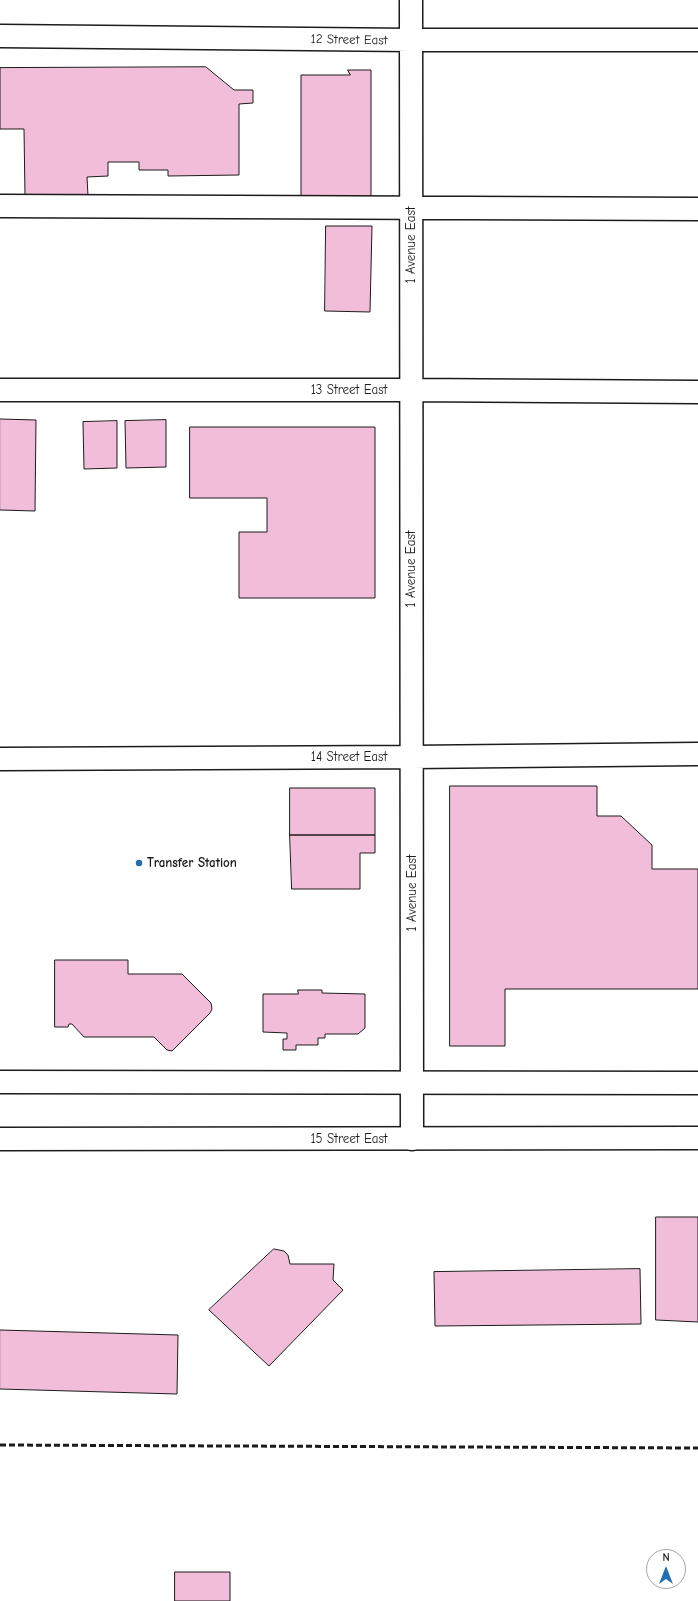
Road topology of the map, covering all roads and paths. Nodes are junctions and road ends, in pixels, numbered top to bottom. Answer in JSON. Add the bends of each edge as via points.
{"nodes":[{"id":1,"x":411,"y":0,"type":"edge"},
{"id":2,"x":0,"y":36,"type":"edge"},
{"id":3,"x":411,"y":40,"type":"junction"},
{"id":4,"x":698,"y":40,"type":"edge"},
{"id":5,"x":0,"y":206,"type":"edge"},
{"id":6,"x":411,"y":208,"type":"junction"},
{"id":7,"x":698,"y":209,"type":"edge"},
{"id":8,"x":0,"y":390,"type":"edge"},
{"id":9,"x":411,"y":390,"type":"junction"},
{"id":10,"x":698,"y":392,"type":"edge"},
{"id":11,"x":698,"y":754,"type":"edge"},
{"id":12,"x":412,"y":757,"type":"junction"},
{"id":13,"x":0,"y":759,"type":"edge"},
{"id":14,"x":0,"y":1082,"type":"edge"},
{"id":15,"x":412,"y":1082,"type":"junction"},
{"id":16,"x":698,"y":1082,"type":"edge"},
{"id":17,"x":698,"y":1138,"type":"edge"},
{"id":18,"x":0,"y":1139,"type":"edge"},
{"id":19,"x":412,"y":1139,"type":"junction"}],
"edges":[{"from":1,"to":3,"type":"street","name":"1 Avenue East"},
{"from":2,"to":3,"type":"street","name":"12 Street East"},
{"from":3,"to":4,"type":"street","name":"12 Street East"},
{"from":3,"to":6,"type":"street","name":"1 Avenue East"},
{"from":5,"to":6,"type":"street"},
{"from":6,"to":7,"type":"street"},
{"from":6,"to":9,"type":"street","name":"1 Avenue East"},
{"from":8,"to":9,"type":"street","name":"13 Street East"},
{"from":9,"to":10,"type":"street","name":"13 Street East"},
{"from":9,"to":12,"type":"street","name":"1 Avenue East"},
{"from":11,"to":12,"type":"street","name":"14 Street East"},
{"from":12,"to":13,"type":"street","name":"14 Street East"},
{"from":12,"to":15,"type":"street","name":"1 Avenue East"},
{"from":14,"to":15,"type":"street"},
{"from":15,"to":16,"type":"street"},
{"from":15,"to":19,"type":"street","name":"1 Avenue East"},
{"from":17,"to":19,"type":"street","name":"15 Street East"},
{"from":18,"to":19,"type":"street","name":"15 Street East"}]}
